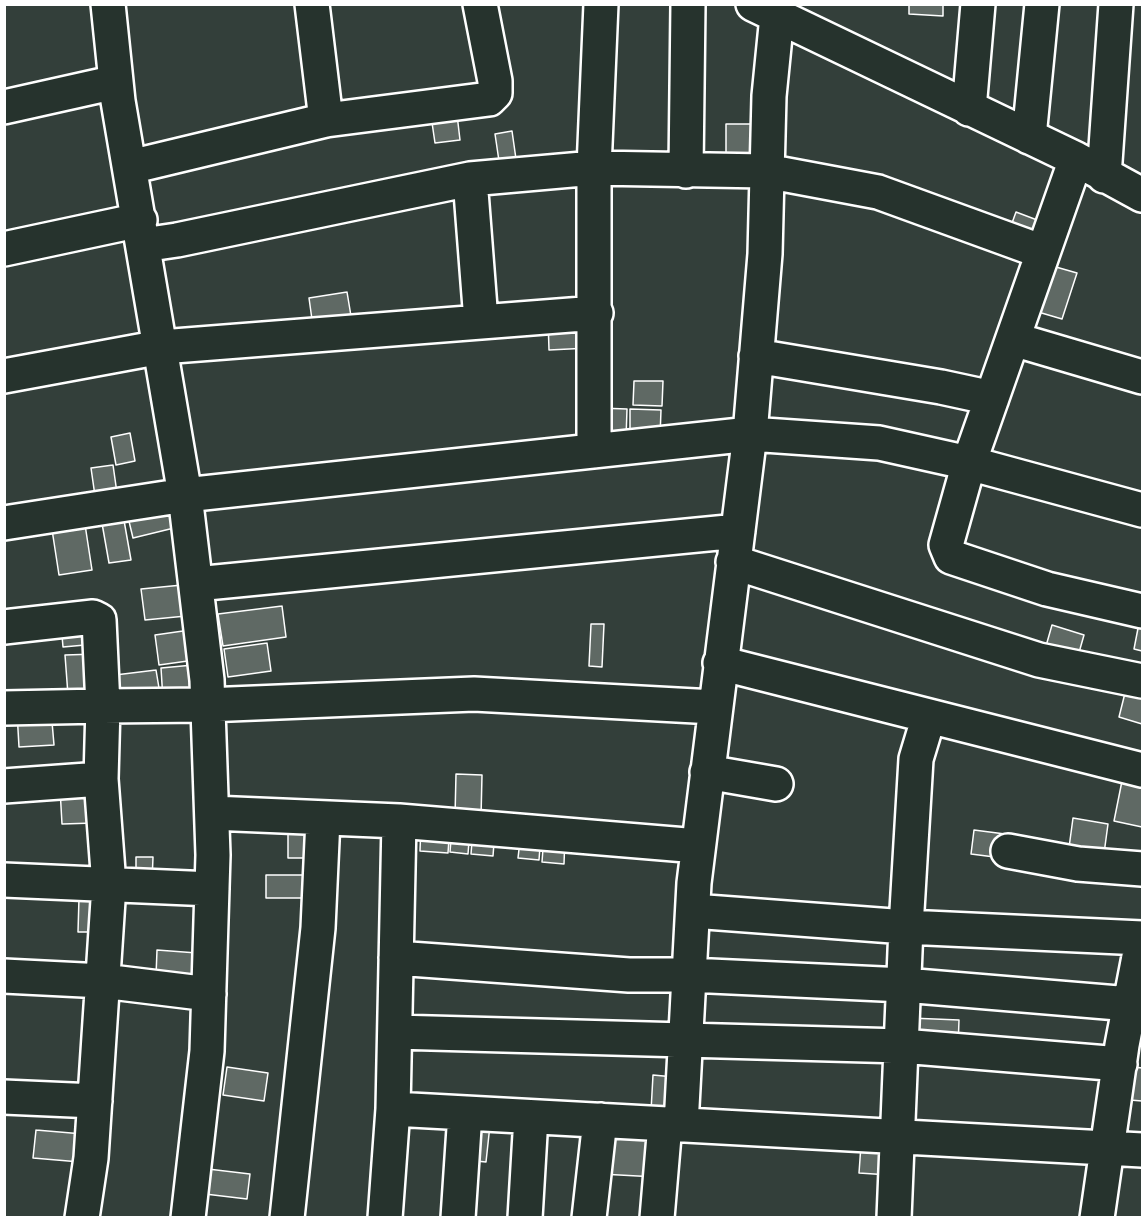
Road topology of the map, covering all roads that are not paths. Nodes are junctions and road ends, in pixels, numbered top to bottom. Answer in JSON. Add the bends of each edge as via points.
{"nodes":[{"id":1,"x":108,"y":4,"type":"edge"},
{"id":2,"x":312,"y":4,"type":"edge"},
{"id":3,"x":480,"y":4,"type":"edge"},
{"id":4,"x":601,"y":4,"type":"edge"},
{"id":5,"x":688,"y":4,"type":"edge"},
{"id":6,"x":978,"y":4,"type":"edge"},
{"id":7,"x":1042,"y":4,"type":"edge"},
{"id":8,"x":1116,"y":4,"type":"edge"},
{"id":9,"x":783,"y":13,"type":"edge"},
{"id":10,"x":116,"y":81,"type":"junction"},
{"id":11,"x":4,"y":108,"type":"edge"},
{"id":12,"x":969,"y":109,"type":"junction"},
{"id":13,"x":326,"y":120,"type":"junction"},
{"id":14,"x":1029,"y":137,"type":"junction"},
{"id":15,"x":1076,"y":159,"type":"junction"},
{"id":16,"x":130,"y":167,"type":"junction"},
{"id":17,"x":594,"y":168,"type":"junction"},
{"id":18,"x":686,"y":171,"type":"junction"},
{"id":19,"x":766,"y":171,"type":"junction"},
{"id":20,"x":1104,"y":176,"type":"junction"},
{"id":21,"x":470,"y":179,"type":"junction"},
{"id":22,"x":1142,"y":189,"type":"edge"},
{"id":23,"x":141,"y":232,"type":"junction"},
{"id":24,"x":4,"y":249,"type":"edge"},
{"id":25,"x":1043,"y":252,"type":"junction"},
{"id":26,"x":596,"y":313,"type":"junction"},
{"id":27,"x":480,"y":321,"type":"junction"},
{"id":28,"x":1012,"y":339,"type":"junction"},
{"id":29,"x":161,"y":347,"type":"junction"},
{"id":30,"x":756,"y":356,"type":"junction"},
{"id":31,"x":4,"y":376,"type":"edge"},
{"id":32,"x":1143,"y":377,"type":"edge"},
{"id":33,"x":992,"y":398,"type":"junction"},
{"id":34,"x":750,"y":434,"type":"junction"},
{"id":35,"x":594,"y":451,"type":"junction"},
{"id":36,"x":969,"y":463,"type":"junction"},
{"id":37,"x":185,"y":495,"type":"junction"},
{"id":38,"x":1143,"y":510,"type":"edge"},
{"id":39,"x":4,"y":523,"type":"edge"},
{"id":40,"x":735,"y":547,"type":"junction"},
{"id":41,"x":196,"y":584,"type":"junction"},
{"id":42,"x":1143,"y":611,"type":"edge"},
{"id":43,"x":4,"y":627,"type":"edge"},
{"id":44,"x":720,"y":663,"type":"junction"},
{"id":45,"x":1143,"y":681,"type":"edge"},
{"id":46,"x":208,"y":704,"type":"junction"},
{"id":47,"x":103,"y":706,"type":"junction"},
{"id":48,"x":714,"y":707,"type":"junction"},
{"id":49,"x":4,"y":708,"type":"edge"},
{"id":50,"x":929,"y":716,"type":"junction"},
{"id":51,"x":1143,"y":770,"type":"edge"},
{"id":52,"x":707,"y":772,"type":"junction"},
{"id":53,"x":101,"y":779,"type":"junction"},
{"id":54,"x":776,"y":784,"type":"dead end"},
{"id":55,"x":4,"y":786,"type":"edge"},
{"id":56,"x":212,"y":813,"type":"junction"},
{"id":57,"x":323,"y":819,"type":"junction"},
{"id":58,"x":399,"y":821,"type":"junction"},
{"id":59,"x":698,"y":846,"type":"junction"},
{"id":60,"x":1008,"y":851,"type":"dead end"},
{"id":61,"x":1143,"y":869,"type":"edge"},
{"id":62,"x":4,"y":880,"type":"edge"},
{"id":63,"x":108,"y":885,"type":"junction"},
{"id":64,"x":212,"y":889,"type":"junction"},
{"id":65,"x":693,"y":911,"type":"junction"},
{"id":66,"x":906,"y":927,"type":"junction"},
{"id":67,"x":1143,"y":940,"type":"edge"},
{"id":68,"x":396,"y":958,"type":"junction"},
{"id":69,"x":689,"y":975,"type":"junction"},
{"id":70,"x":4,"y":976,"type":"edge"},
{"id":71,"x":103,"y":981,"type":"junction"},
{"id":72,"x":904,"y":985,"type":"junction"},
{"id":73,"x":209,"y":994,"type":"junction"},
{"id":74,"x":1130,"y":1004,"type":"junction"},
{"id":75,"x":395,"y":1032,"type":"junction"},
{"id":76,"x":685,"y":1040,"type":"junction"},
{"id":77,"x":902,"y":1046,"type":"junction"},
{"id":78,"x":1120,"y":1064,"type":"junction"},
{"id":79,"x":4,"y":1097,"type":"edge"},
{"id":80,"x":95,"y":1101,"type":"junction"},
{"id":81,"x":393,"y":1109,"type":"junction"},
{"id":82,"x":465,"y":1113,"type":"junction"},
{"id":83,"x":531,"y":1117,"type":"junction"},
{"id":84,"x":600,"y":1120,"type":"junction"},
{"id":85,"x":673,"y":1124,"type":"junction"},
{"id":86,"x":899,"y":1137,"type":"junction"},
{"id":87,"x":1107,"y":1150,"type":"junction"},
{"id":88,"x":1143,"y":1150,"type":"edge"},
{"id":89,"x":901,"y":1217,"type":"edge"},
{"id":90,"x":82,"y":1218,"type":"edge"},
{"id":91,"x":188,"y":1218,"type":"edge"},
{"id":92,"x":287,"y":1218,"type":"edge"},
{"id":93,"x":385,"y":1218,"type":"edge"},
{"id":94,"x":458,"y":1218,"type":"edge"},
{"id":95,"x":525,"y":1218,"type":"edge"},
{"id":96,"x":589,"y":1218,"type":"edge"},
{"id":97,"x":657,"y":1218,"type":"edge"},
{"id":98,"x":1097,"y":1218,"type":"edge"}],
"edges":[{"from":1,"to":10,"type":"street"},
{"from":2,"to":13,"type":"street"},
{"from":3,"to":13,"type":"street","via":[[495,81],[493,96]]},
{"from":4,"to":17,"type":"street"},
{"from":5,"to":18,"type":"street"},
{"from":6,"to":12,"type":"street"},
{"from":7,"to":14,"type":"street"},
{"from":8,"to":20,"type":"street"},
{"from":9,"to":12,"type":"street"},
{"from":9,"to":19,"type":"street"},
{"from":10,"to":11,"type":"street"},
{"from":10,"to":16,"type":"street"},
{"from":12,"to":14,"type":"street"},
{"from":13,"to":16,"type":"street"},
{"from":14,"to":15,"type":"street"},
{"from":15,"to":20,"type":"street"},
{"from":15,"to":25,"type":"street"},
{"from":16,"to":23,"type":"street"},
{"from":17,"to":18,"type":"street"},
{"from":17,"to":21,"type":"street"},
{"from":17,"to":26,"type":"street"},
{"from":18,"to":19,"type":"street"},
{"from":19,"to":25,"type":"street","via":[[878,192]]},
{"from":19,"to":30,"type":"street","via":[[765,254]]},
{"from":20,"to":22,"type":"street"},
{"from":21,"to":23,"type":"street","via":[[177,240]]},
{"from":21,"to":27,"type":"street"},
{"from":23,"to":24,"type":"street"},
{"from":23,"to":29,"type":"street"},
{"from":25,"to":28,"type":"street"},
{"from":26,"to":27,"type":"street"},
{"from":26,"to":35,"type":"street"},
{"from":27,"to":29,"type":"street"},
{"from":28,"to":32,"type":"street"},
{"from":28,"to":33,"type":"street"},
{"from":29,"to":31,"type":"street"},
{"from":29,"to":37,"type":"street"},
{"from":30,"to":33,"type":"street"},
{"from":30,"to":34,"type":"street"},
{"from":33,"to":36,"type":"street"},
{"from":34,"to":35,"type":"street"},
{"from":34,"to":36,"type":"street","via":[[879,443]]},
{"from":34,"to":40,"type":"street"},
{"from":35,"to":37,"type":"street"},
{"from":36,"to":38,"type":"street"},
{"from":36,"to":42,"type":"street","via":[[946,545],[951,557],[1047,589]]},
{"from":37,"to":39,"type":"street"},
{"from":37,"to":41,"type":"street"},
{"from":40,"to":41,"type":"street"},
{"from":40,"to":44,"type":"street"},
{"from":40,"to":45,"type":"street","via":[[1039,660]]},
{"from":41,"to":46,"type":"street"},
{"from":43,"to":47,"type":"street","via":[[93,617],[99,620]]},
{"from":44,"to":48,"type":"street"},
{"from":44,"to":50,"type":"street"},
{"from":46,"to":47,"type":"street"},
{"from":46,"to":48,"type":"street","via":[[474,694]]},
{"from":46,"to":56,"type":"street"},
{"from":47,"to":49,"type":"street"},
{"from":47,"to":53,"type":"street"},
{"from":48,"to":52,"type":"street"},
{"from":50,"to":51,"type":"street"},
{"from":50,"to":66,"type":"street","via":[[916,759]]},
{"from":52,"to":54,"type":"street"},
{"from":52,"to":59,"type":"street"},
{"from":53,"to":55,"type":"street"},
{"from":53,"to":63,"type":"street"},
{"from":56,"to":57,"type":"street"},
{"from":56,"to":64,"type":"street"},
{"from":57,"to":58,"type":"street"},
{"from":57,"to":92,"type":"street","via":[[318,928]]},
{"from":58,"to":59,"type":"street"},
{"from":58,"to":68,"type":"street"},
{"from":59,"to":65,"type":"street"},
{"from":60,"to":61,"type":"street","via":[[1078,864]]},
{"from":62,"to":63,"type":"street"},
{"from":63,"to":64,"type":"street"},
{"from":63,"to":71,"type":"street"},
{"from":64,"to":73,"type":"street"},
{"from":65,"to":66,"type":"street"},
{"from":65,"to":69,"type":"street"},
{"from":66,"to":67,"type":"street"},
{"from":66,"to":72,"type":"street"},
{"from":67,"to":74,"type":"street"},
{"from":68,"to":69,"type":"street","via":[[629,975]]},
{"from":68,"to":75,"type":"street"},
{"from":69,"to":72,"type":"street"},
{"from":69,"to":76,"type":"street"},
{"from":70,"to":71,"type":"street"},
{"from":71,"to":73,"type":"street"},
{"from":71,"to":80,"type":"street"},
{"from":72,"to":74,"type":"street"},
{"from":72,"to":77,"type":"street"},
{"from":73,"to":91,"type":"street","via":[[207,1051]]},
{"from":74,"to":78,"type":"street"},
{"from":75,"to":76,"type":"street"},
{"from":75,"to":81,"type":"street"},
{"from":76,"to":77,"type":"street"},
{"from":76,"to":85,"type":"street"},
{"from":77,"to":78,"type":"street"},
{"from":77,"to":86,"type":"street"},
{"from":78,"to":87,"type":"street"},
{"from":79,"to":80,"type":"street"},
{"from":80,"to":90,"type":"street"},
{"from":81,"to":82,"type":"street"},
{"from":81,"to":93,"type":"street"},
{"from":82,"to":83,"type":"street"},
{"from":82,"to":94,"type":"street"},
{"from":83,"to":84,"type":"street"},
{"from":83,"to":95,"type":"street"},
{"from":84,"to":85,"type":"street"},
{"from":84,"to":96,"type":"street"},
{"from":85,"to":86,"type":"street"},
{"from":85,"to":97,"type":"street"},
{"from":86,"to":87,"type":"street"},
{"from":86,"to":89,"type":"street"},
{"from":87,"to":88,"type":"street"},
{"from":87,"to":98,"type":"street"}]}
